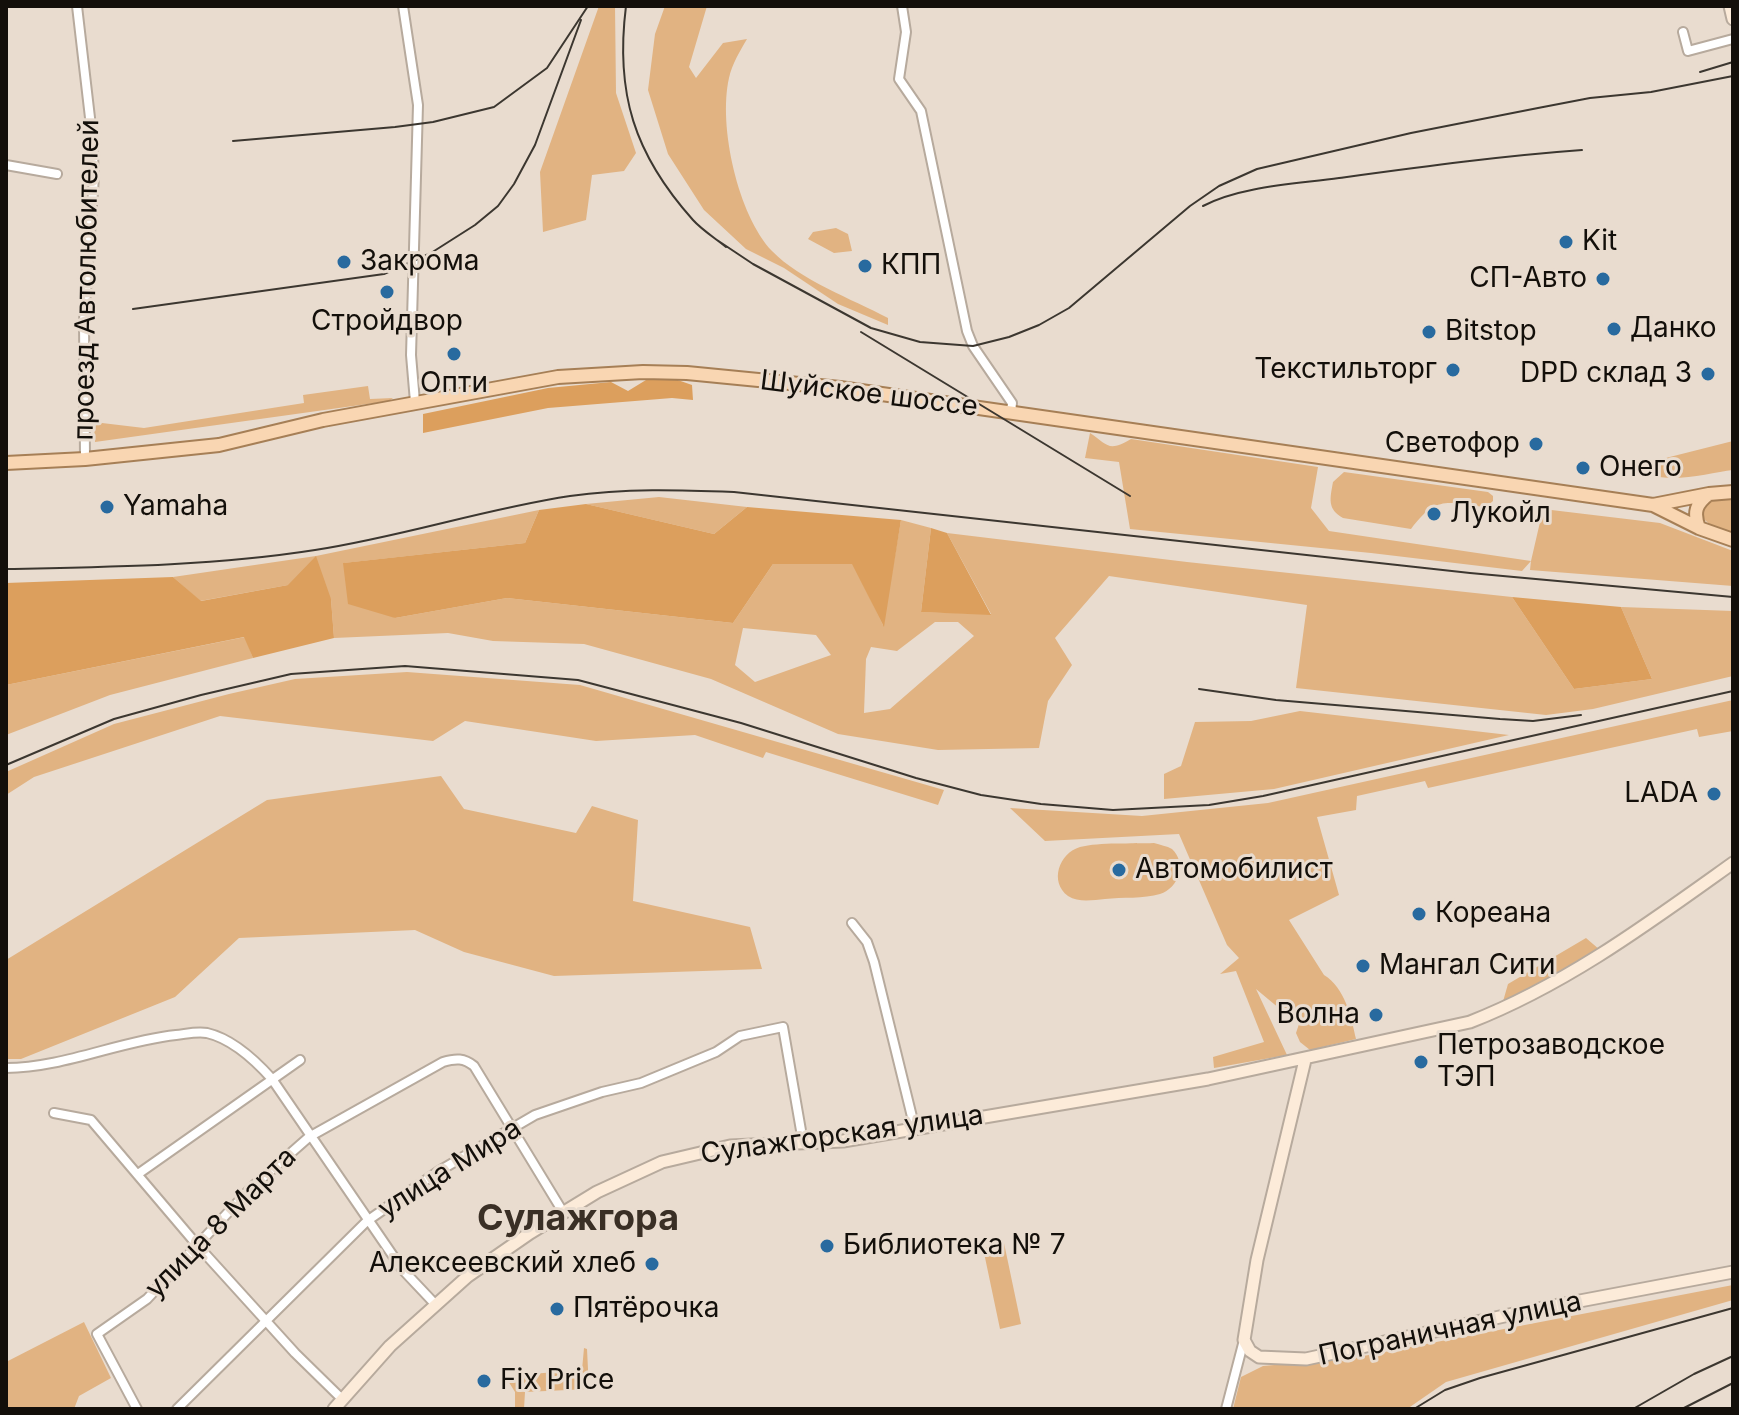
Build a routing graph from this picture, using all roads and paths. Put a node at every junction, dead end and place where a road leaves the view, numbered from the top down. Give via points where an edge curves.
1 (77, 6) edge
2 (403, 6) edge
3 (902, 6) edge
4 (1730, 6) edge
5 (1733, 19) edge
6 (1683, 32) dead end
7 (1733, 39) edge
8 (6, 165) edge
9 (57, 174) dead end
10 (415, 402) junction
11 (1011, 412) junction
12 (85, 459) junction
13 (6, 463) edge
14 (1733, 492) edge
15 (1709, 494) junction
16 (1653, 505) junction
17 (1699, 528) junction
18 (1733, 540) edge
19 (1733, 863) edge
20 (852, 923) dead end
21 (300, 1060) dead end
22 (1305, 1060) junction
23 (6, 1068) edge
24 (272, 1079) junction
25 (54, 1113) dead end
26 (915, 1129) junction
27 (513, 1130) junction
28 (309, 1137) junction
29 (803, 1142) junction
30 (138, 1174) junction
31 (563, 1212) junction
32 (367, 1221) junction
33 (198, 1246) junction
34 (1733, 1272) edge
35 (435, 1304) junction
36 (266, 1321) junction
37 (1244, 1340) junction
38 (338, 1404) edge
39 (137, 1409) edge
40 (177, 1409) edge
41 (1226, 1409) edge

1 - 12 street, проезд Автолюбителей via 94,177 84,320
2 - 10 street via 418,105 411,355
3 - 11 street via 906,32 899,79 921,111 967,331 1012,403
4 - 5 main road
6 - 7 street via 1688,51
8 - 9 street
10 - 11 main road, Шуйское шоссе via 544,379 643,372 732,376
10 - 12 main road, Шуйское шоссе via 219,445
11 - 16 main road, Шуйское шоссе
12 - 13 main road, Шуйское шоссе
14 - 15 main road, Шуйское шоссе
15 - 16 main road, Шуйское шоссе
15 - 17 main road via 1695,510
16 - 17 main road
17 - 18 main road
19 - 22 main road, Сулажгорская улица via 1621,943 1504,1009 1470,1022
20 - 26 street via 874,962
21 - 24 street
22 - 26 main road, Сулажгорская улица
22 - 37 main road via 1257,1260
23 - 24 street via 157,1037 207,1033 249,1055
24 - 28 street
24 - 30 street
25 - 30 street via 91,1120
26 - 29 main road, Сулажгорская улица
27 - 28 street, улица 8 Марта via 474,1066 453,1059
27 - 29 street, улица Мира via 535,1115 641,1083 716,1052 740,1036 783,1027
27 - 31 street
27 - 32 street, улица Мира via 439,1171
28 - 32 street
28 - 33 street, улица 8 Марта via 251,1188
29 - 31 main road, Сулажгорская улица via 730,1146 662,1162
30 - 33 street
31 - 35 main road, Сулажгорская улица via 500,1252
32 - 35 street
32 - 36 street, улица Мира
33 - 36 street
33 - 39 street, улица 8 Марта via 147,1299 97,1334
34 - 37 main road, Пограничная улица via 1306,1359 1259,1357
35 - 38 main road, Сулажгорская улица
36 - 38 street
36 - 40 street, улица Мира
37 - 41 street

